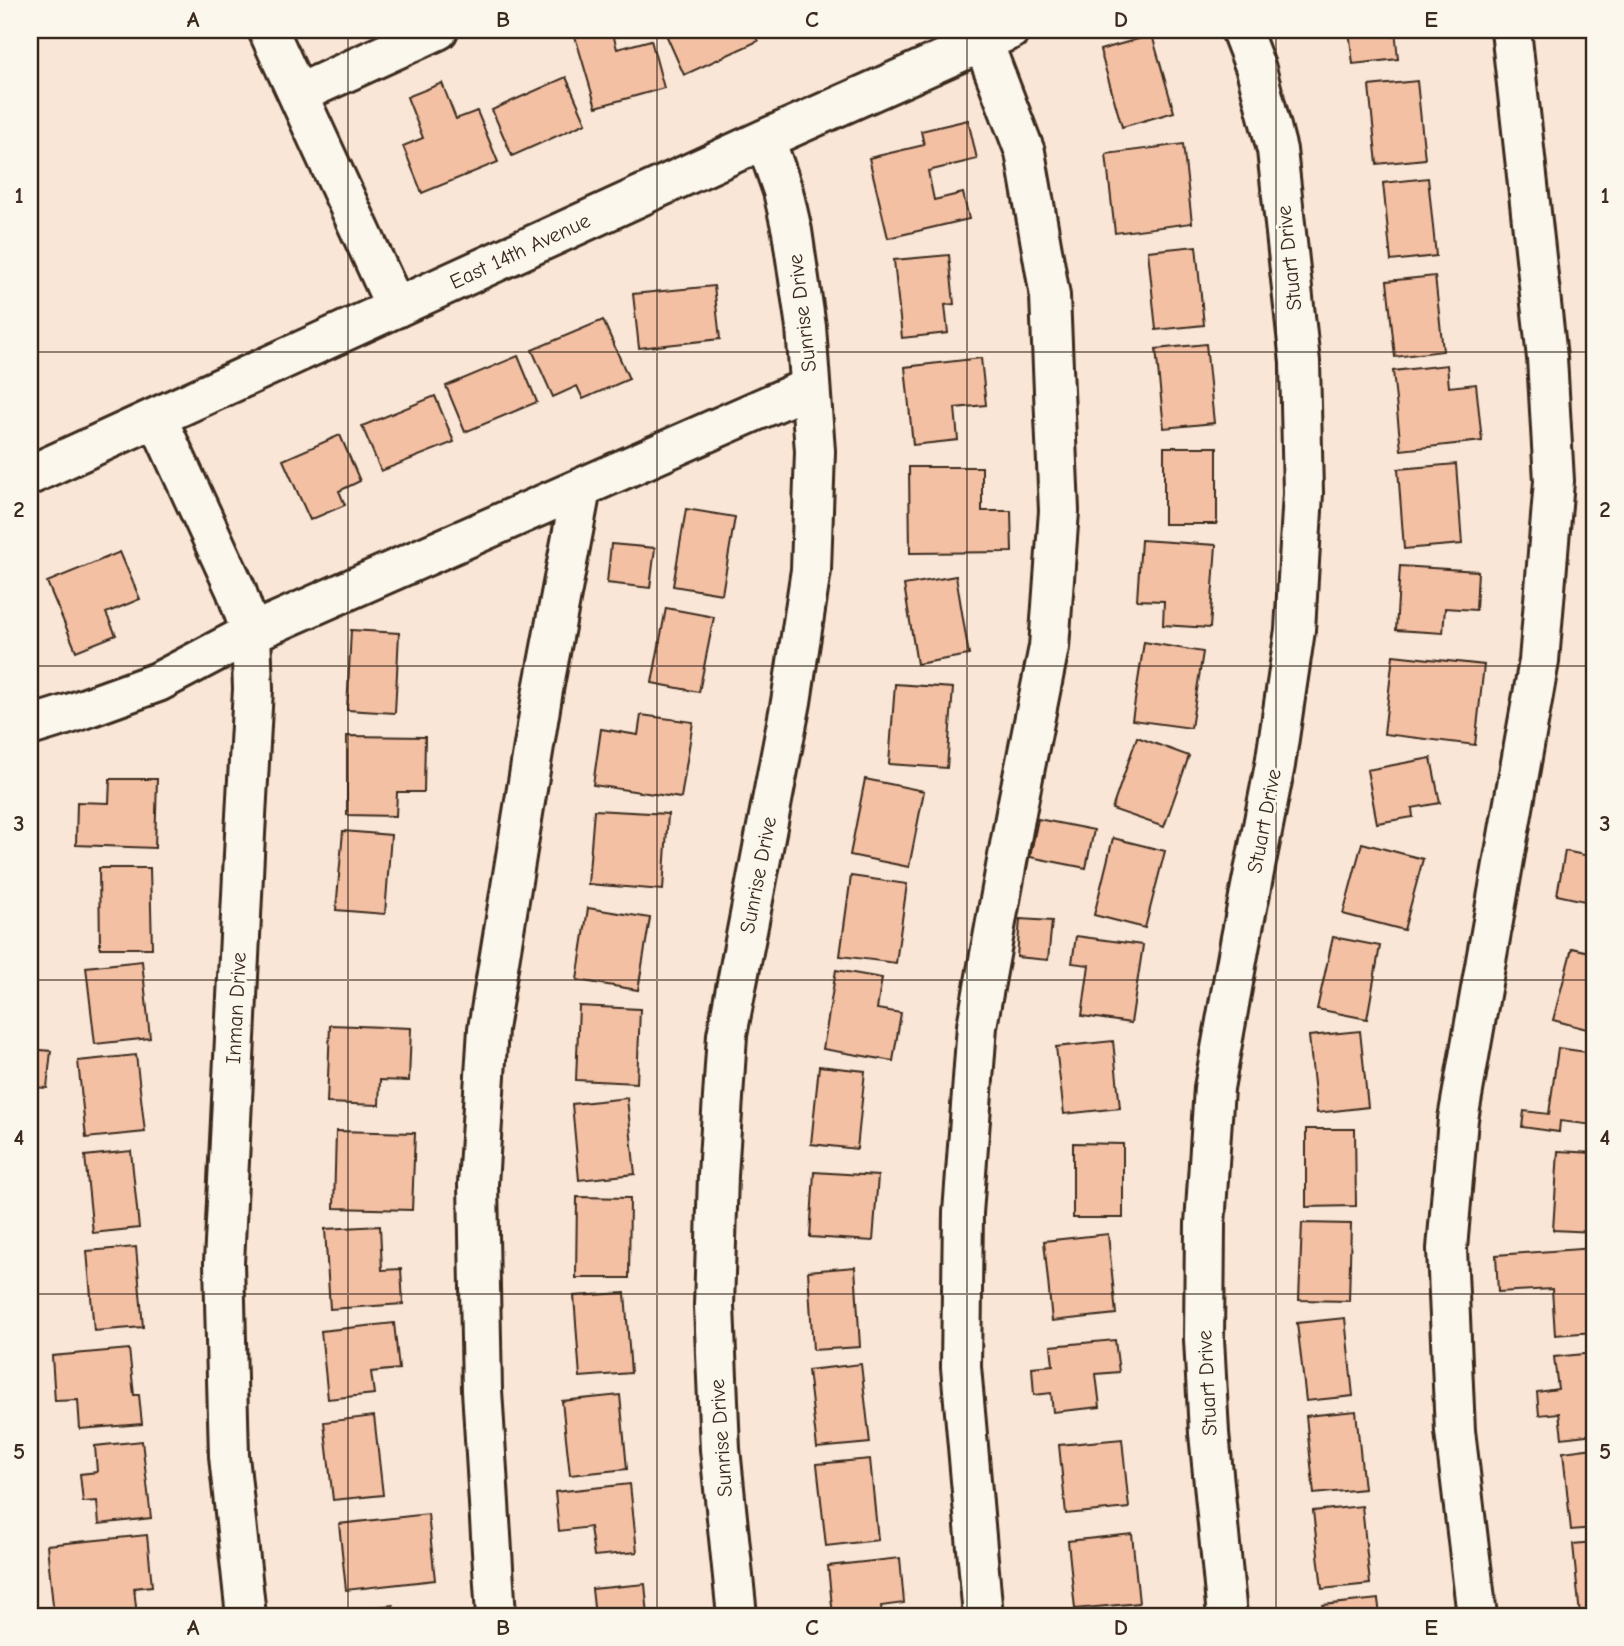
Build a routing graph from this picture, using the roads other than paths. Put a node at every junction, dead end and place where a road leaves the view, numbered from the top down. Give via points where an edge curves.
1 (268, 30) edge
2 (438, 30) edge
3 (1241, 30) edge
4 (1511, 30) edge
5 (997, 36) edge
6 (298, 94) junction
7 (765, 139) junction
8 (396, 308) junction
9 (810, 387) junction
10 (157, 418) junction
11 (30, 475) edge
12 (581, 489) junction
13 (251, 634) junction
14 (30, 726) edge
15 (246, 1616) edge
16 (496, 1616) edge
17 (737, 1616) edge
18 (983, 1616) edge
19 (1227, 1616) edge
20 (1477, 1616) edge

1 - 6 street
2 - 6 street
3 - 19 street, Stuart Drive via 1277,150 1300,362 1303,493 1292,657 1214,1088 1205,1224 1205,1339
4 - 20 street via 1547,358 1554,481 1539,661 1458,1119 1447,1250 1455,1431
5 - 7 street, East 14th Avenue
5 - 18 street via 1025,152 1050,296 1059,511 1049,647 977,1026 963,1213 961,1367
6 - 8 street
7 - 8 street, East 14th Avenue
7 - 9 street, Sunrise Drive via 792,232
8 - 10 street, East 14th Avenue
9 - 12 street
9 - 17 street, Sunrise Drive via 815,451 811,570 791,702 727,1035 718,1175 714,1306 720,1449
10 - 11 street, East 14th Avenue
10 - 13 street, Inman Drive via 236,590
12 - 13 street
12 - 16 street via 488,1029 478,1184 482,1390
13 - 14 street via 158,682
13 - 15 street, Inman Drive via 254,688 224,1263 229,1456

